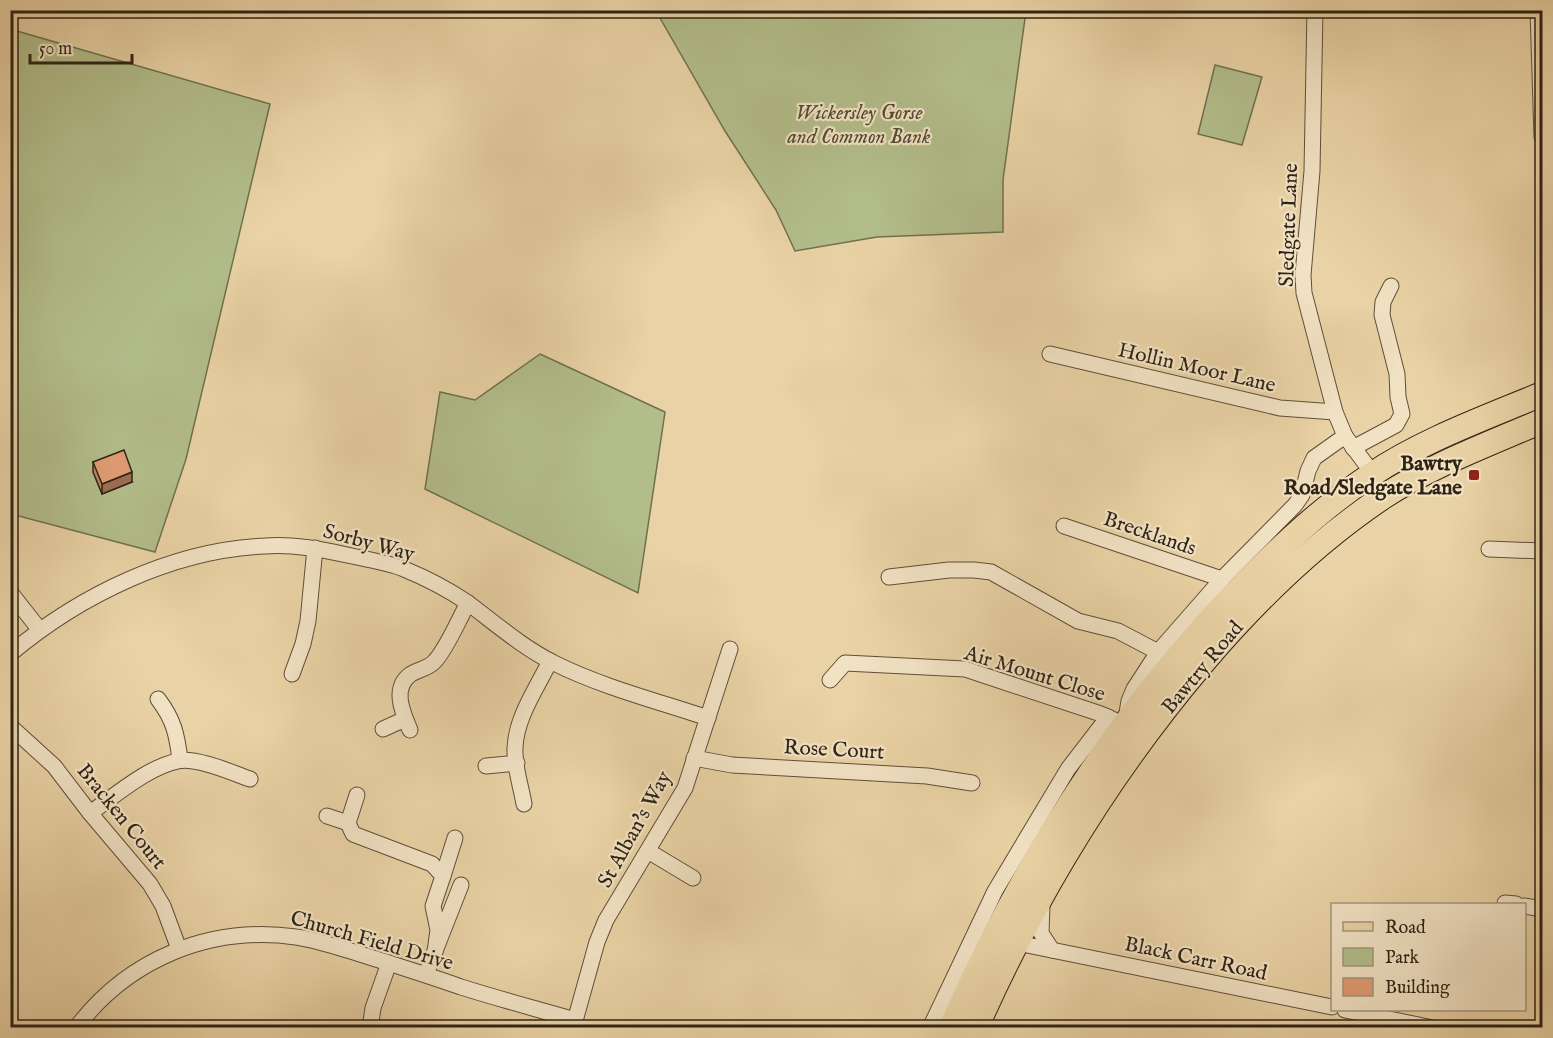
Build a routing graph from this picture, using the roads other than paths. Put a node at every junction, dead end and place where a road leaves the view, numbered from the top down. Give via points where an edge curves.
1 (1315, 10) edge
2 (1538, 10) edge
3 (1542, 137) edge
4 (1391, 286) dead end
5 (1050, 354) dead end
6 (1542, 394) edge
7 (1542, 398) edge
8 (1518, 404) junction
9 (1335, 412) junction
10 (1542, 421) edge
11 (1349, 442) junction
12 (1373, 474) junction
13 (1064, 526) dead end
14 (315, 548) junction
15 (1489, 549) dead end
16 (1542, 551) edge
17 (889, 577) dead end
18 (1222, 579) junction
19 (10, 592) edge
20 (468, 603) junction
21 (39, 630) junction
22 (730, 649) dead end
23 (1158, 652) junction
24 (10, 654) edge
25 (550, 661) junction
26 (292, 674) dead end
27 (830, 680) dead end
28 (158, 699) dead end
29 (708, 718) junction
30 (1117, 721) junction
31 (10, 726) edge
32 (382, 729) dead end
33 (694, 758) junction
34 (180, 760) junction
35 (517, 763) junction
36 (486, 766) dead end
37 (250, 779) dead end
38 (972, 783) dead end
39 (357, 795) dead end
40 (524, 804) dead end
41 (90, 813) junction
42 (327, 816) dead end
43 (348, 824) junction
44 (456, 837) dead end
45 (648, 851) junction
46 (443, 876) junction
47 (693, 878) dead end
48 (461, 885) dead end
49 (1016, 894) junction
50 (1041, 899) junction
51 (1526, 906) edge
52 (1542, 909) edge
53 (994, 933) junction
54 (1017, 942) junction
55 (179, 949) junction
56 (1052, 950) junction
57 (435, 952) junction
58 (389, 963) junction
59 (426, 974) junction
60 (1331, 1007) edge
61 (1350, 1011) edge
62 (574, 1024) edge
63 (76, 1028) edge
64 (370, 1028) edge
65 (930, 1028) edge
66 (951, 1028) edge
67 (976, 1028) edge
68 (1433, 1028) edge

1 - 9 street, Sledgate Lane via 1312,171 1303,275 1304,293
2 - 3 street
4 - 11 street, Bawtry Road via 1382,315 1397,374 1402,414 1396,425
5 - 9 street, Hollin Moor Lane via 1280,408
6 - 8 main road, Bawtry Road
7 - 8 main road
8 - 12 main road, Bawtry Road via 1419,448
9 - 11 street, Sledgate Lane
10 - 50 main road, Bawtry Road via 1452,460 1384,496 1310,551 1232,629 1174,697 1090,813
11 - 12 street
11 - 18 street, Bawtry Road via 1314,459 1295,505
12 - 30 main road, Bawtry Road via 1297,532 1253,574
13 - 18 street, Brecklands
14 - 20 street, Sorby Way via 403,569
14 - 21 street, Sorby Way via 265,546 201,554 174,562 96,595
14 - 26 street via 308,621
15 - 16 street
17 - 23 street via 949,570 991,572 1078,621 1118,631
18 - 23 street, Bawtry Road
19 - 21 street
20 - 25 street, Sorby Way
20 - 32 street via 437,660 409,675 404,683 400,701 408,725
21 - 24 street, Sorby Way
22 - 29 street, St Alban's Way
23 - 30 street, Bawtry Road
25 - 29 street, Sorby Way
25 - 35 street via 521,720 514,750
27 - 30 street, Air Mount Close via 845,663 965,669
28 - 34 street via 177,736
29 - 33 street, St Alban's Way
30 - 49 main road, Bawtry Road
30 - 65 street, Bawtry Road via 1068,769 995,891
31 - 41 street, Bracken Court via 54,766
33 - 38 street, Rose Court via 732,765 927,776
33 - 45 street, St Alban's Way via 680,798
34 - 37 street
34 - 41 street via 135,781
35 - 36 street
35 - 40 street
39 - 43 street
41 - 55 street, Bracken Court via 150,884
42 - 43 street
43 - 46 street via 353,834 432,864
44 - 46 street
45 - 47 street
45 - 62 street, St Alban's Way via 606,920
46 - 57 street via 433,906 438,930
48 - 57 street
49 - 50 main road
49 - 53 main road, Bawtry Road
50 - 54 main road, Bawtry Road
50 - 56 street via 1041,933
51 - 52 street
53 - 54 street, Black Carr Road
53 - 66 main road, Bawtry Road
54 - 56 street, Black Carr Road
54 - 67 main road, Bawtry Road
55 - 58 street, Church Field Drive via 208,940 274,934 323,943
55 - 63 street, Church Field Drive via 130,974
56 - 60 street, Black Carr Road
57 - 59 street
58 - 59 street, Church Field Drive
58 - 64 street
59 - 62 street, Church Field Drive
61 - 68 street

